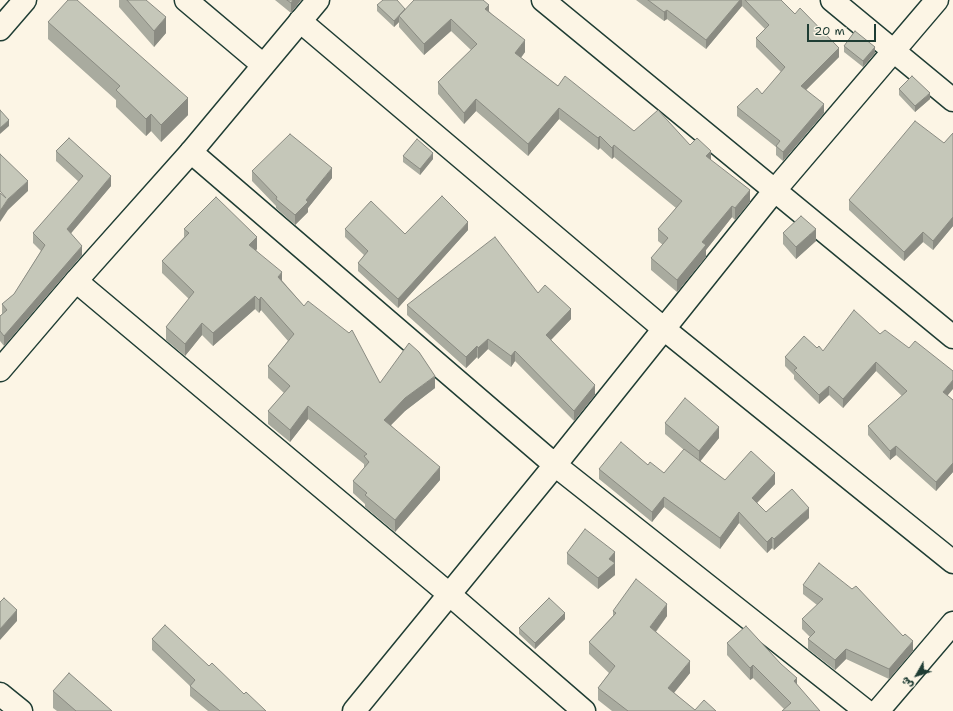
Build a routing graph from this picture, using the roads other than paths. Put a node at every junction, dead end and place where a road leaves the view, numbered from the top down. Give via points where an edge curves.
1 (25, 0) edge
2 (186, 0) edge
3 (318, 0) edge
4 (543, 0) edge
5 (832, 0) edge
6 (937, 0) edge
7 (300, 21) junction
8 (0, 29) edge
9 (894, 52) junction
10 (264, 65) junction
11 (953, 100) edge
12 (191, 152) junction
13 (775, 190) junction
14 (76, 281) junction
15 (664, 329) junction
16 (953, 337) edge
17 (1, 366) edge
18 (555, 465) junction
19 (953, 562) edge
20 (449, 594) junction
21 (953, 623) edge
22 (0, 694) edge
23 (21, 711) edge
24 (354, 711) edge
25 (584, 711) edge
26 (866, 711) edge
27 (878, 711) edge

1 - 8 street
2 - 10 street
3 - 7 street
4 - 13 street
5 - 9 street
6 - 9 street
7 - 10 street
7 - 15 street
9 - 11 street
9 - 13 street
10 - 12 street
12 - 14 street
12 - 18 street
13 - 15 street
13 - 16 street
14 - 17 street
14 - 20 street
15 - 18 street
15 - 19 street
18 - 20 street
18 - 26 street
20 - 24 street
20 - 25 street
21 - 27 street
22 - 23 street

